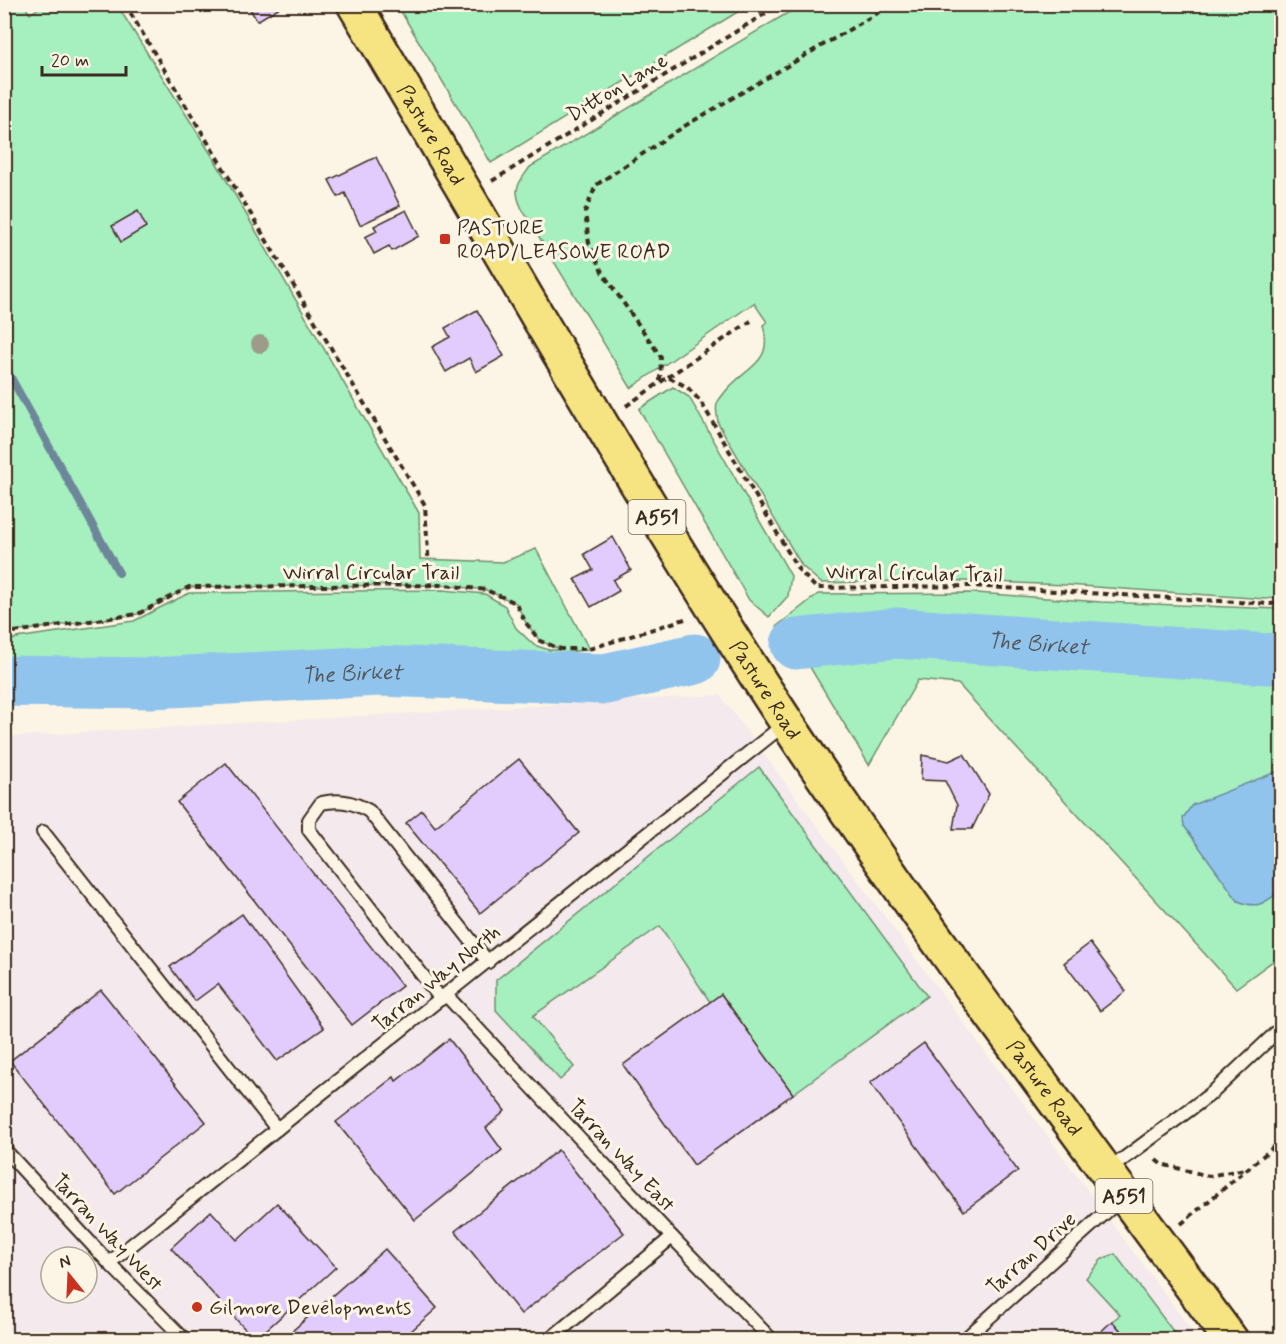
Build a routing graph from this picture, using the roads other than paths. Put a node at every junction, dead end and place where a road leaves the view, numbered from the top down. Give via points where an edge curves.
1 (354, 4) edge
2 (787, 722) junction
3 (43, 832) dead end
4 (488, 962) junction
5 (443, 997) junction
6 (1281, 1027) edge
7 (277, 1129) junction
8 (4, 1149) edge
9 (1115, 1184) junction
10 (672, 1237) junction
11 (109, 1263) junction
12 (185, 1340) edge
13 (549, 1340) edge
14 (772, 1340) edge
15 (964, 1340) edge
16 (1231, 1340) edge

1 - 2 main road, Pasture Road / A551 via 600,423
2 - 4 lane, Tarran Way North
2 - 9 main road, Pasture Road / A551 via 925,922
3 - 7 lane
4 - 5 lane, Tarran Way North
4 - 5 lane, Tarran Way East via 369,811 345,801 321,803 309,820 309,830
5 - 7 lane, Tarran Way North
5 - 10 lane, Tarran Way East
6 - 9 lane, Tarran Drive via 1212,1093 1140,1146
7 - 11 lane, Tarran Way North
8 - 11 lane, Tarran Way West
9 - 15 lane, Tarran Drive
9 - 16 main road, Pasture Road / A551
10 - 13 lane
10 - 14 lane, Tarran Way East
11 - 12 lane, Tarran Way West

